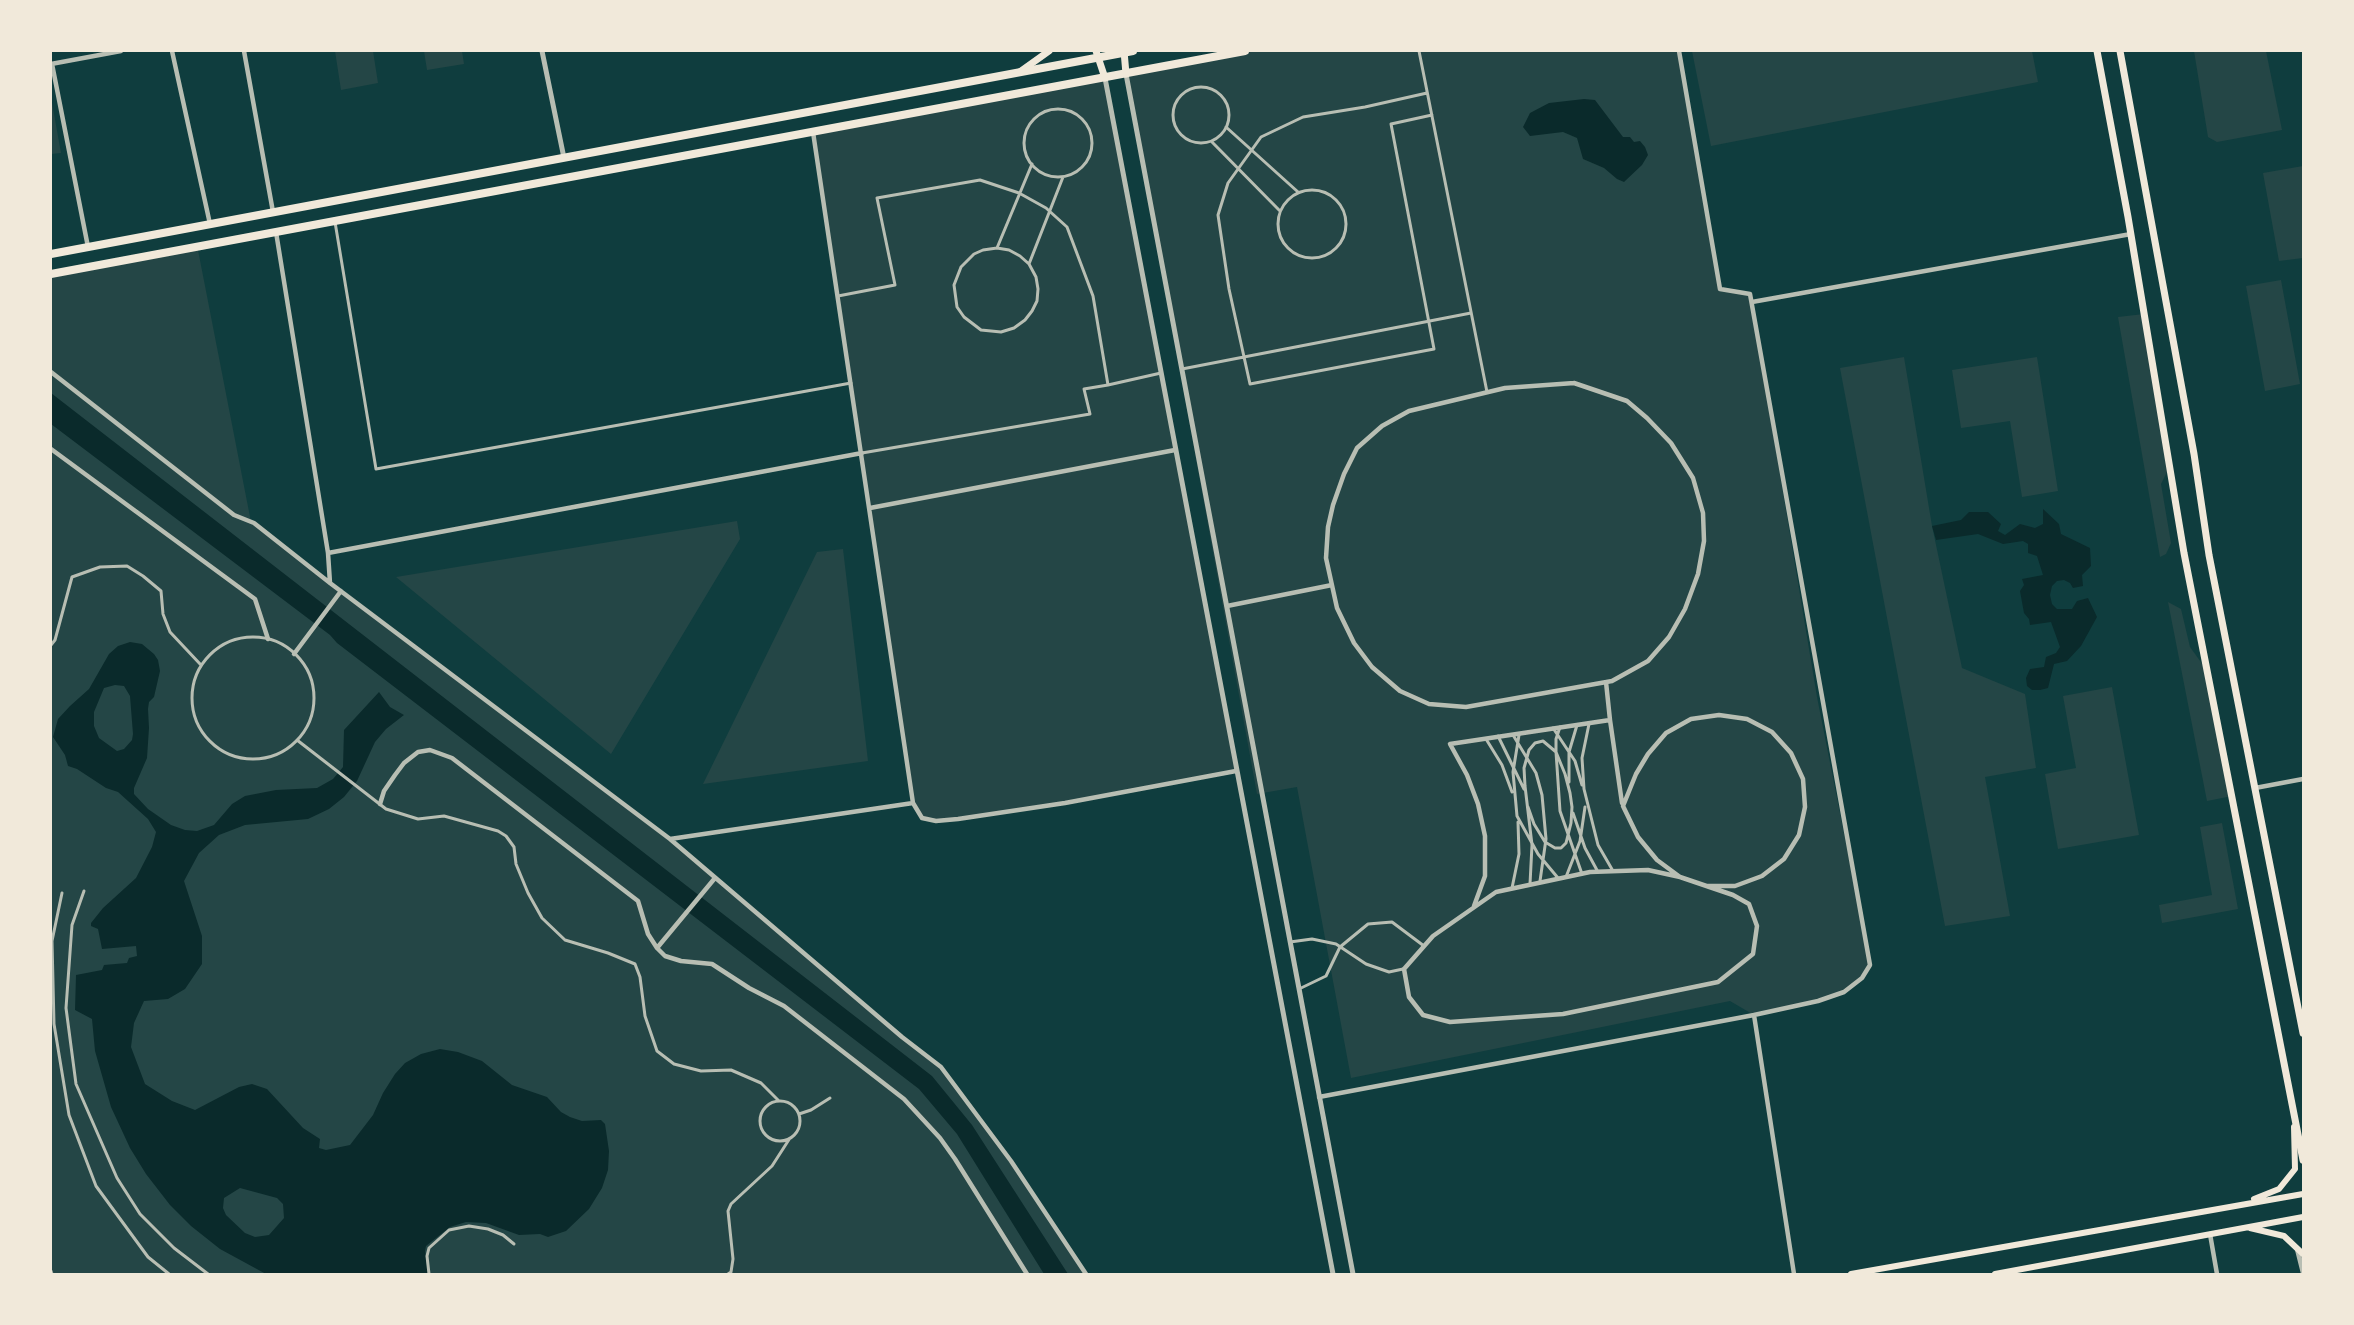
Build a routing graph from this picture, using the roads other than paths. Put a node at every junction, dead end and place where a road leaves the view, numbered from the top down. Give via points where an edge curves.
1 (121, 51) edge
2 (172, 51) edge
3 (244, 51) edge
4 (542, 51) edge
5 (1049, 51) edge
6 (1245, 51) edge
7 (1419, 51) edge
8 (1679, 51) edge
9 (2097, 51) edge
10 (2120, 51) edge
11 (1127, 52) edge
12 (1096, 54) edge
13 (51, 64) edge
14 (1021, 71) junction
15 (1126, 74) junction
16 (1105, 78) junction
17 (1427, 93) junction
18 (1432, 115) junction
19 (1226, 127) junction
20 (813, 132) junction
21 (1211, 141) junction
22 (564, 158) junction
23 (1032, 164) junction
24 (1063, 177) junction
25 (1298, 192) junction
26 (1019, 194) junction
27 (1280, 211) junction
28 (273, 212) junction
29 (1050, 212) junction
30 (335, 221) junction
31 (210, 224) junction
32 (276, 232) junction
33 (2131, 234) junction
34 (88, 247) junction
35 (997, 248) junction
36 (51, 254) edge
37 (1029, 264) junction
38 (51, 273) edge
39 (838, 296) junction
40 (1752, 302) junction
41 (1471, 313) junction
42 (1428, 321) junction
43 (1244, 357) junction
44 (1182, 369) junction
45 (51, 372) edge
46 (1161, 373) junction
47 (851, 383) junction
48 (1108, 385) junction
49 (1487, 392) junction
50 (51, 449) edge
51 (1175, 450) junction
52 (862, 453) junction
53 (870, 508) junction
54 (328, 553) junction
55 (330, 583) junction
56 (1332, 585) junction
57 (340, 592) junction
58 (1227, 606) junction
59 (268, 639) junction
60 (51, 645) edge
61 (294, 654) junction
62 (201, 665) junction
63 (1606, 682) junction
64 (1610, 720) junction
65 (1589, 723) junction
66 (1576, 725) junction
67 (1560, 727) junction
68 (1552, 728) junction
69 (1520, 733) junction
70 (1513, 734) junction
71 (1557, 735) junction
72 (1498, 736) junction
73 (1486, 738) junction
74 (297, 740) junction
75 (1517, 741) junction
76 (1556, 752) junction
77 (1569, 752) junction
78 (1527, 755) junction
79 (1514, 766) junction
80 (1236, 771) junction
81 (2303, 779) edge
82 (2255, 788) junction
83 (1584, 789) junction
84 (1526, 793) junction
85 (1570, 793) junction
86 (1586, 802) junction
87 (913, 803) junction
88 (1514, 803) junction
89 (380, 804) junction
90 (1623, 806) junction
91 (1528, 807) junction
92 (1572, 807) junction
93 (1517, 816) junction
94 (1581, 836) junction
95 (1568, 837) junction
96 (670, 839) junction
97 (1545, 842) junction
98 (1532, 845) junction
99 (1575, 855) junction
100 (1544, 861) junction
101 (1613, 871) junction
102 (1598, 872) junction
103 (1582, 874) junction
104 (1566, 877) junction
105 (1680, 877) junction
106 (715, 878) junction
107 (1558, 878) junction
108 (1540, 882) junction
109 (1530, 884) junction
110 (1707, 886) junction
111 (1512, 888) junction
112 (84, 891) dead end
113 (62, 893) dead end
114 (1474, 907) junction
115 (1290, 942) junction
116 (1424, 946) junction
117 (1340, 947) junction
118 (657, 948) junction
119 (1404, 969) junction
120 (1299, 989) junction
121 (1754, 1015) junction
122 (2303, 1034) edge
123 (1319, 1096) junction
124 (830, 1098) dead end
125 (778, 1100) junction
126 (799, 1114) junction
127 (2294, 1114) junction
128 (790, 1138) junction
129 (2303, 1160) edge
130 (2303, 1194) edge
131 (2240, 1205) junction
132 (2303, 1217) edge
133 (2246, 1227) junction
134 (2210, 1234) junction
135 (513, 1244) dead end
136 (2297, 1248) junction
137 (2303, 1254) edge
138 (1333, 1272) edge
139 (2303, 1272) edge
140 (169, 1274) edge
141 (208, 1274) edge
142 (429, 1274) edge
143 (728, 1274) edge
144 (1027, 1274) edge
145 (1086, 1274) edge
146 (1354, 1274) edge
147 (1794, 1274) edge
148 (1851, 1274) edge
149 (1995, 1274) edge
150 (2217, 1274) edge

1 - 13 street
2 - 31 street
3 - 28 street
4 - 22 street
5 - 14 main road
6 - 15 highway
7 - 17 street
8 - 40 street via 1720,289 1750,294
9 - 33 main road
10 - 82 main road via 2209,555
11 - 12 highway
11 - 15 main road
12 - 14 highway
12 - 16 main road
13 - 34 street
14 - 22 highway
15 - 16 highway
15 - 44 street
16 - 20 highway
16 - 46 street
17 - 18 street
17 - 43 street via 1303,117 1261,137 1228,183 1218,215
18 - 41 street
18 - 42 street via 1391,124
19 - 21 street
19 - 21 street via 1229,111 1216,91 1200,87 1179,97 1173,112 1181,135 1195,143
19 - 25 street
20 - 30 highway
20 - 39 street
21 - 27 street
22 - 28 highway
23 - 24 street via 1046,175
23 - 24 street via 1025,138 1034,119 1050,110 1075,113 1090,129 1092,146 1085,164
23 - 26 street
24 - 29 street
25 - 27 street
25 - 27 street via 1325,191 1344,210 1344,236 1334,251 1317,258 1291,251 1280,237
26 - 29 street
26 - 35 street
26 - 39 street via 980,180 877,198 895,285
28 - 31 highway
29 - 37 street
29 - 48 street via 1068,227 1084,267 1093,296
30 - 32 highway
30 - 47 street via 376,469
31 - 34 highway
32 - 38 highway
32 - 54 street
33 - 40 street
33 - 127 main road via 2184,553
34 - 36 highway
35 - 37 street via 1010,250
35 - 37 street via 983,250 966,261 954,285 957,307 981,330 1001,332 1014,328 1032,311 1038,289
39 - 47 street
40 - 121 street via 1870,965 1862,978 1844,992
41 - 42 street
41 - 49 street
42 - 43 street
42 - 43 street via 1434,350 1250,384
43 - 44 street
44 - 58 street
45 - 55 street via 234,515 254,523
46 - 48 street
46 - 51 street
47 - 52 street
48 - 52 street via 1084,389 1090,414
49 - 56 street via 1409,411 1382,426 1357,448 1340,484 1328,527 1326,558
49 - 63 street via 1574,383 1627,401 1671,443 1693,478 1703,513 1704,541 1698,574 1685,609 1669,637 1648,661
50 - 59 street via 255,599
51 - 53 street
51 - 80 street
52 - 53 street
52 - 54 street
53 - 87 street
54 - 55 street
55 - 57 street
56 - 58 street
56 - 63 street via 1337,608 1354,643 1372,667 1400,691 1430,704 1466,707
57 - 61 street
57 - 96 street
58 - 115 street
59 - 61 street
59 - 62 street via 252,636 232,640
60 - 62 street via 72,577 100,567 128,566 161,591 170,632
61 - 74 street via 304,664 312,683 313,703 308,723
62 - 74 street via 192,703 197,723 224,752 242,758 262,758 281,752
63 - 64 street
64 - 65 street
64 - 90 street
65 - 66 street
65 - 83 street via 1582,758
66 - 67 street
66 - 77 street
67 - 68 street
67 - 71 street
68 - 69 street
68 - 71 street
69 - 70 street
69 - 75 street
70 - 72 street
70 - 75 street
71 - 76 street
71 - 77 street
72 - 73 street
72 - 79 street
73 - 88 street via 1502,765
73 - 114 street via 1450,744 1467,775 1485,836 1485,876
74 - 89 street
75 - 78 street
75 - 79 street
76 - 78 street via 1543,741 1535,743
76 - 85 street
76 - 95 street via 1560,811
77 - 83 street
77 - 85 street
78 - 84 street
78 - 97 street via 1542,795
79 - 84 street
79 - 88 street
80 - 87 street via 1065,804 958,819 922,818
80 - 138 street
81 - 82 street
82 - 122 main road
83 - 86 street
84 - 91 street
85 - 92 street
86 - 94 street
86 - 101 street via 1598,845
87 - 96 street
88 - 93 street
89 - 118 street via 404,762 417,752 430,750 452,758 638,901 648,934
89 - 125 street via 418,819 444,816 506,836 542,918 565,940 635,964 645,1016 657,1051 674,1064 701,1071 731,1070 761,1083
90 - 105 street via 1638,837
90 - 110 street via 1648,754 1666,733 1691,719 1719,715 1747,719 1772,732 1791,753 1803,779 1806,807 1799,835 1784,859 1762,876 1735,886
91 - 97 street
91 - 98 street
92 - 94 street
92 - 95 street
93 - 98 street
93 - 111 street via 1519,854
94 - 99 street
94 - 102 street
95 - 97 street via 1561,848
95 - 99 street
96 - 106 street
97 - 100 street
98 - 100 street
98 - 109 street
99 - 103 street
99 - 104 street
100 - 107 street
100 - 108 street
101 - 102 street
101 - 105 street via 1648,870
102 - 103 street
103 - 104 street
104 - 107 street
105 - 110 street
106 - 118 street
106 - 145 street via 941,1068 1011,1161
107 - 108 street
108 - 109 street
109 - 111 street
110 - 119 street via 1749,904 1757,926 1753,954 1718,982 1563,1014 1450,1022 1423,1015 1409,998
111 - 114 street via 1496,892
112 - 141 street via 72,925 66,1008 76,1084 117,1178 140,1214
113 - 140 street via 52,941 54,1024 69,1115 96,1186 148,1257
114 - 116 street
115 - 117 street via 1312,939
115 - 120 street
116 - 117 street via 1392,922 1368,924
116 - 119 street
117 - 119 street via 1366,964 1389,972
117 - 120 street via 1326,976
118 - 144 street via 665,956 681,961 712,964 784,1006 904,1099 950,1152
120 - 123 street
121 - 123 street
121 - 147 street
123 - 146 street
124 - 126 street
125 - 126 street via 790,1104
125 - 128 street via 762,1111 760,1124 771,1139
126 - 128 street via 799,1127
127 - 129 main road
127 - 131 main road via 2295,1169 2279,1189
128 - 143 street via 772,1166 731,1204 728,1211 733,1259
130 - 131 main road
131 - 148 main road
132 - 133 main road
133 - 134 main road
133 - 136 main road via 2284,1236
134 - 149 main road
134 - 150 street
135 - 142 street via 488,1228 449,1230 429,1248
136 - 137 main road
136 - 139 street

